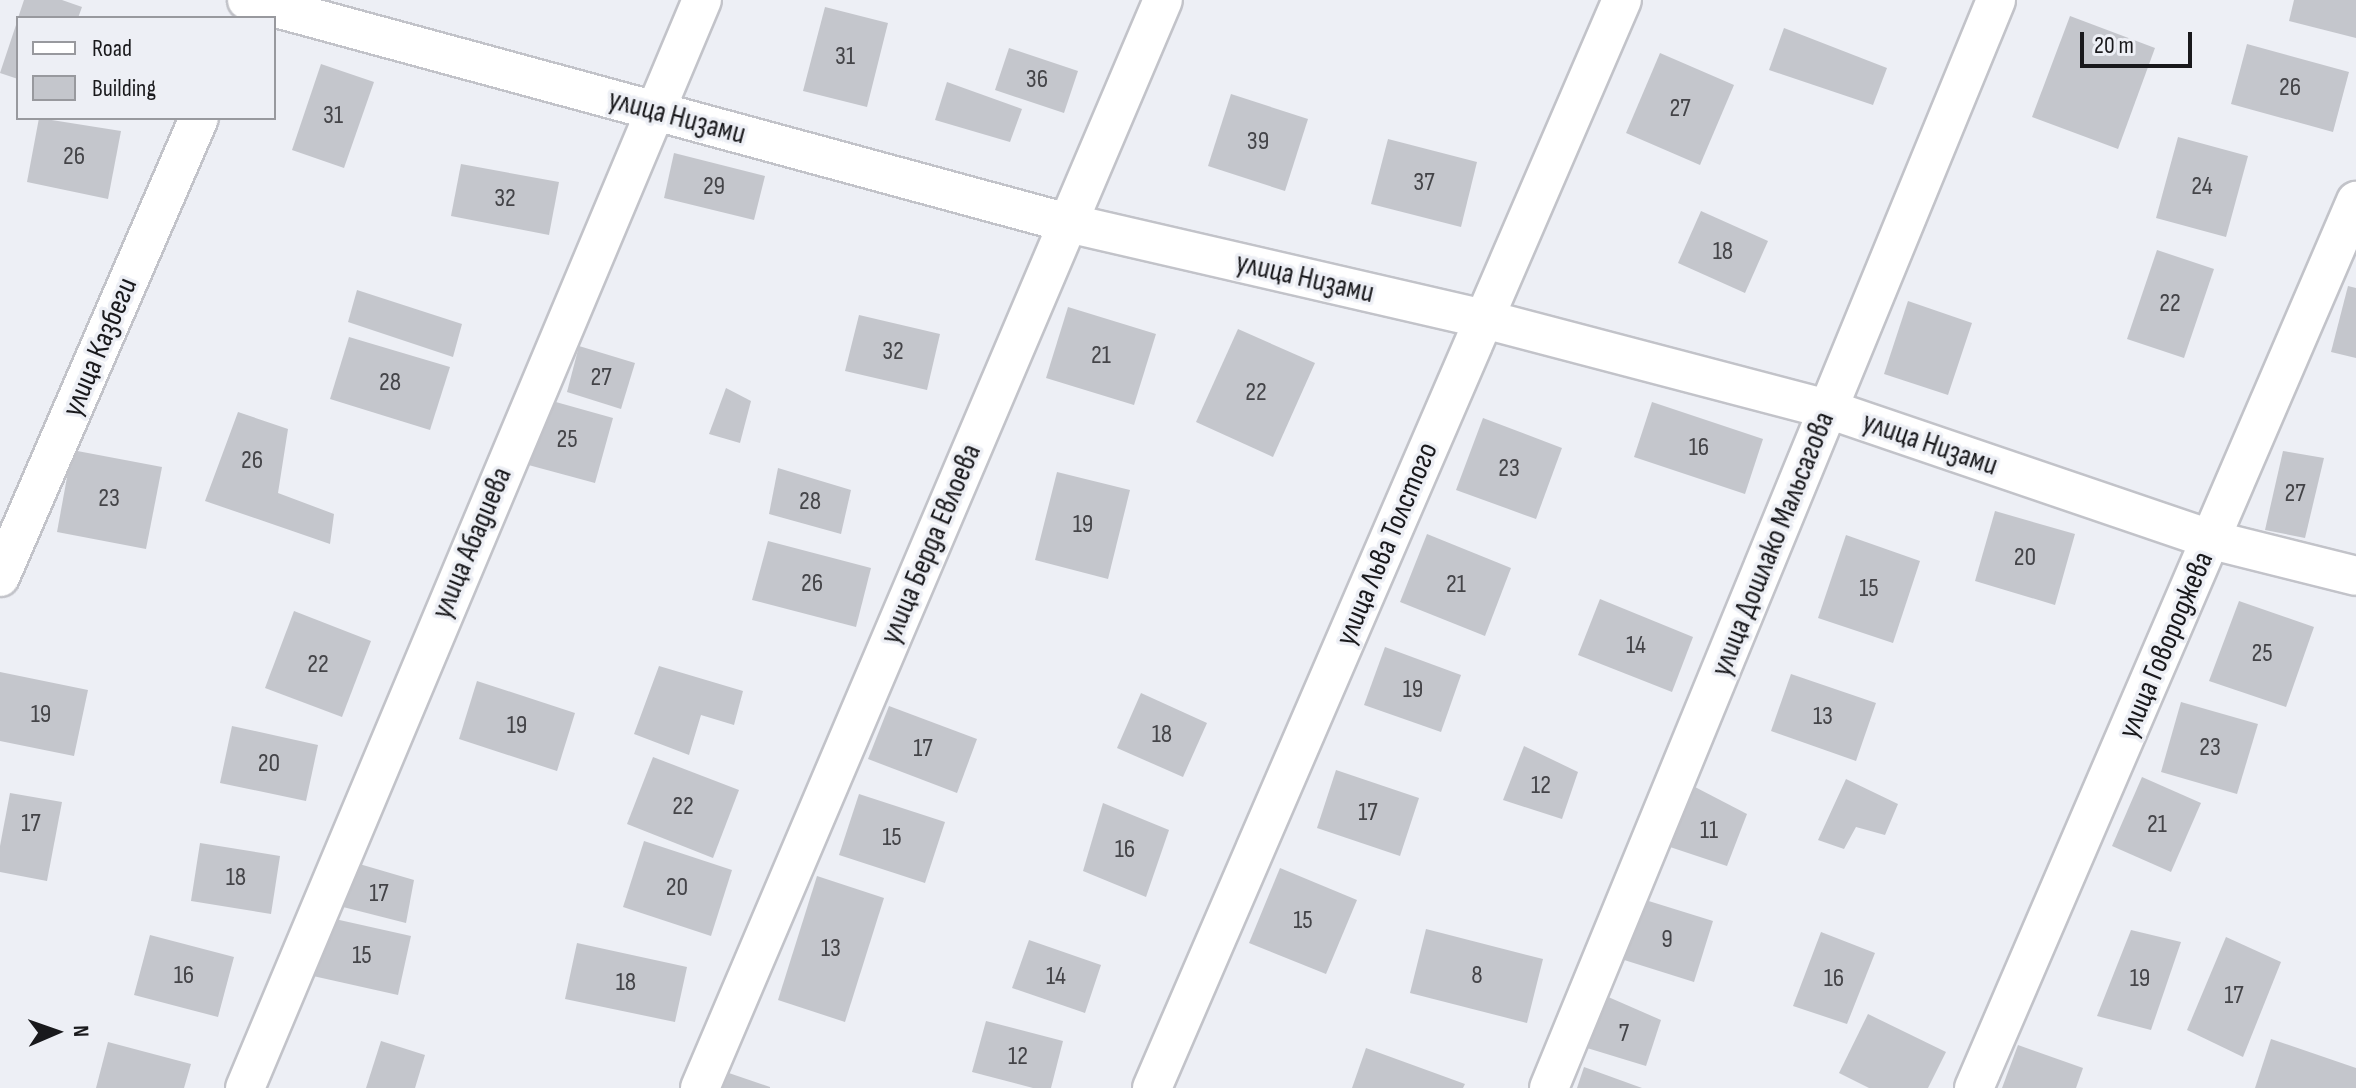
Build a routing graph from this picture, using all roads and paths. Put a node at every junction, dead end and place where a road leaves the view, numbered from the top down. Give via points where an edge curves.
1 (249, 0) edge
2 (702, 0) edge
3 (1163, 0) edge
4 (1622, 0) edge
5 (1996, 0) edge
6 (653, 110) junction
7 (198, 120) edge
8 (2356, 201) edge
9 (1068, 223) junction
10 (1484, 319) junction
11 (1828, 409) junction
12 (2212, 540) junction
13 (2356, 576) edge
14 (0, 577) edge
15 (245, 1088) edge
16 (700, 1088) edge
17 (1152, 1088) edge
18 (1549, 1088) edge
19 (1974, 1088) edge

1 - 6 street, улица Низами
2 - 6 street, улица Абадиева
3 - 9 street, улица Берда Евлоева
4 - 10 street, улица Льва Толстого
5 - 11 street, улица Дошлако Мальсагова
6 - 9 street, улица Низами
6 - 15 street, улица Абадиева
7 - 14 street, улица Казбеги
8 - 12 street, улица Говороджева
9 - 10 street, улица Низами
9 - 16 street, улица Берда Евлоева
10 - 11 street, улица Низами
10 - 17 street, улица Льва Толстого
11 - 12 street, улица Низами
11 - 18 street, улица Дошлако Мальсагова
12 - 13 street, улица Низами
12 - 19 street, улица Говороджева

